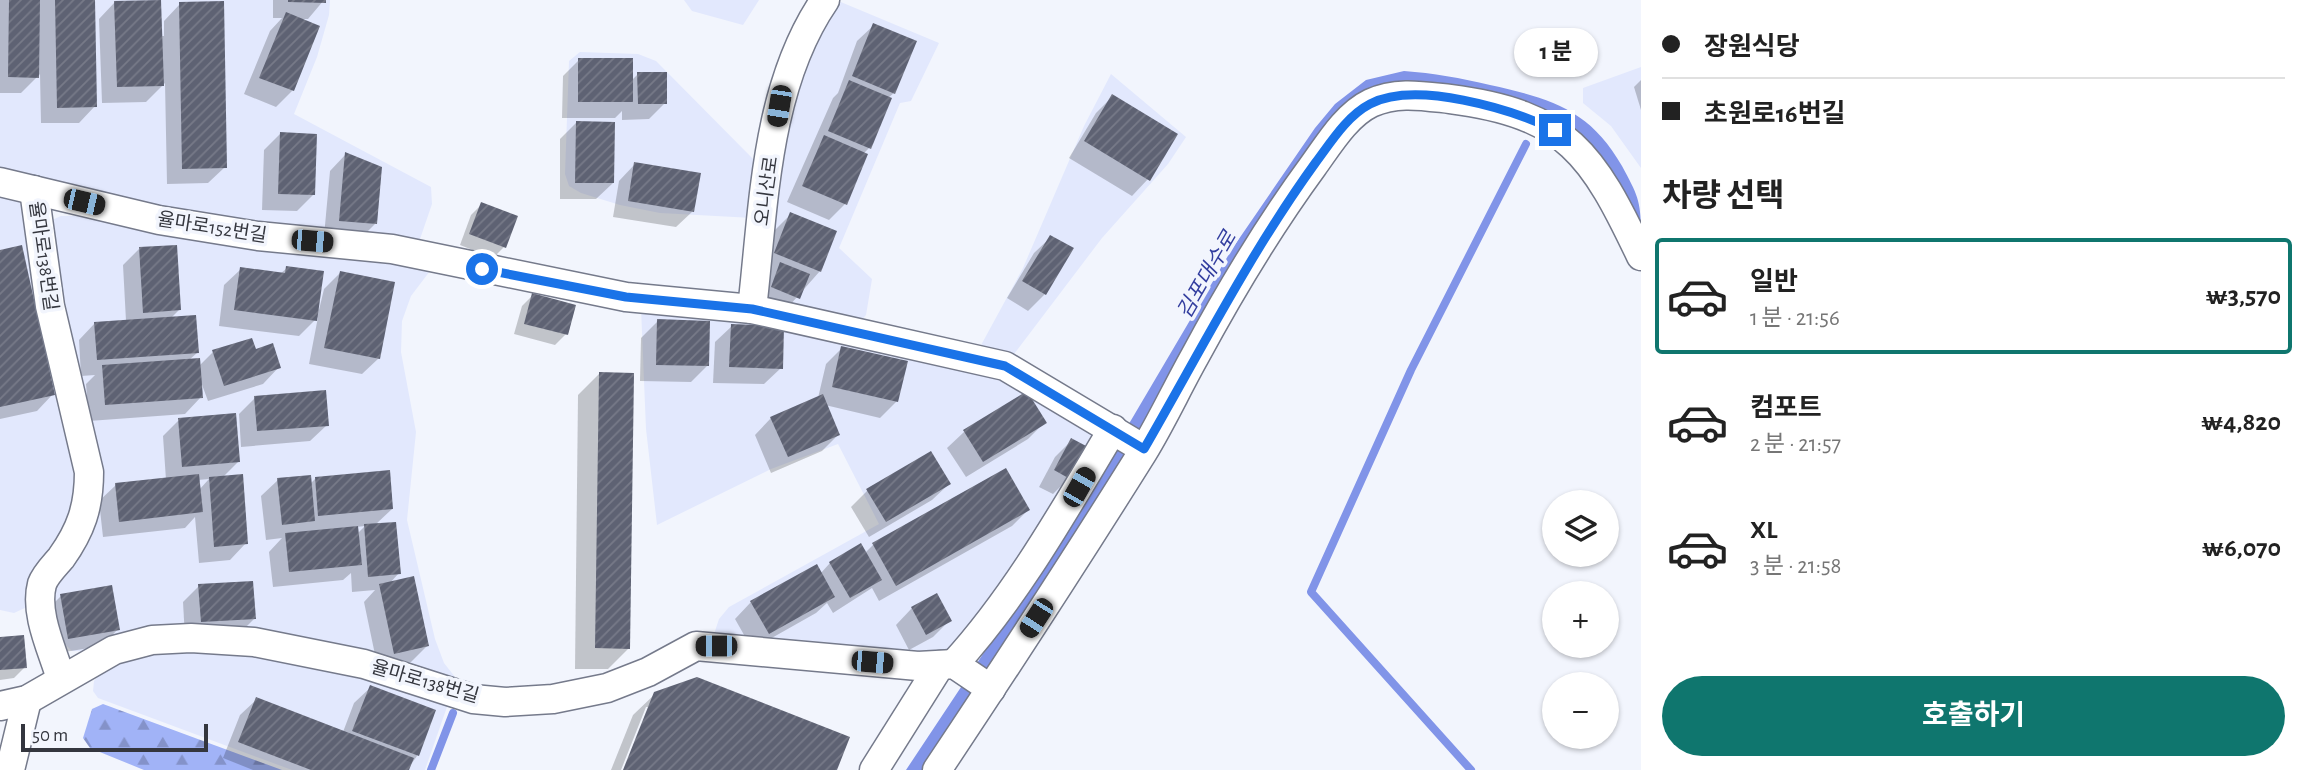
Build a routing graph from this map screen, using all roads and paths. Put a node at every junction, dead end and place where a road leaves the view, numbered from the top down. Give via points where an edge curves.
1 (825, 0) edge
2 (0, 182) edge
3 (34, 190) junction
4 (1641, 256) edge
5 (752, 309) junction
6 (1113, 429) junction
7 (1144, 449) junction
8 (947, 664) junction
9 (61, 679) junction
10 (991, 688) junction
11 (27, 700) junction
12 (0, 706) edge
13 (938, 769) edge
14 (10, 770) edge
15 (874, 770) edge

1 - 5 lane, 오니산로 via 806,28 779,106
2 - 3 lane, 율마로152번길
3 - 5 lane, 율마로152번길 via 159,220 258,236 391,248 626,297
3 - 9 lane, 율마로138번길 via 50,306 89,472 89,501 80,529 42,581 44,624
4 - 7 lane via 1590,162 1555,130 1530,118 1458,100 1414,95 1370,104 1333,139 1249,261
5 - 6 lane, 율마로152번길 via 1005,366
6 - 7 lane, 율마로152번길
6 - 8 lane via 973,643
7 - 10 lane
8 - 9 lane, 율마로138번길 via 918,666 696,646 607,688 505,702 473,699 364,664 254,642 191,638 152,640 114,650
8 - 10 lane
8 - 15 lane
9 - 11 lane, 율마로138번길
10 - 13 lane
11 - 12 lane, 율마로138번길
11 - 14 lane

